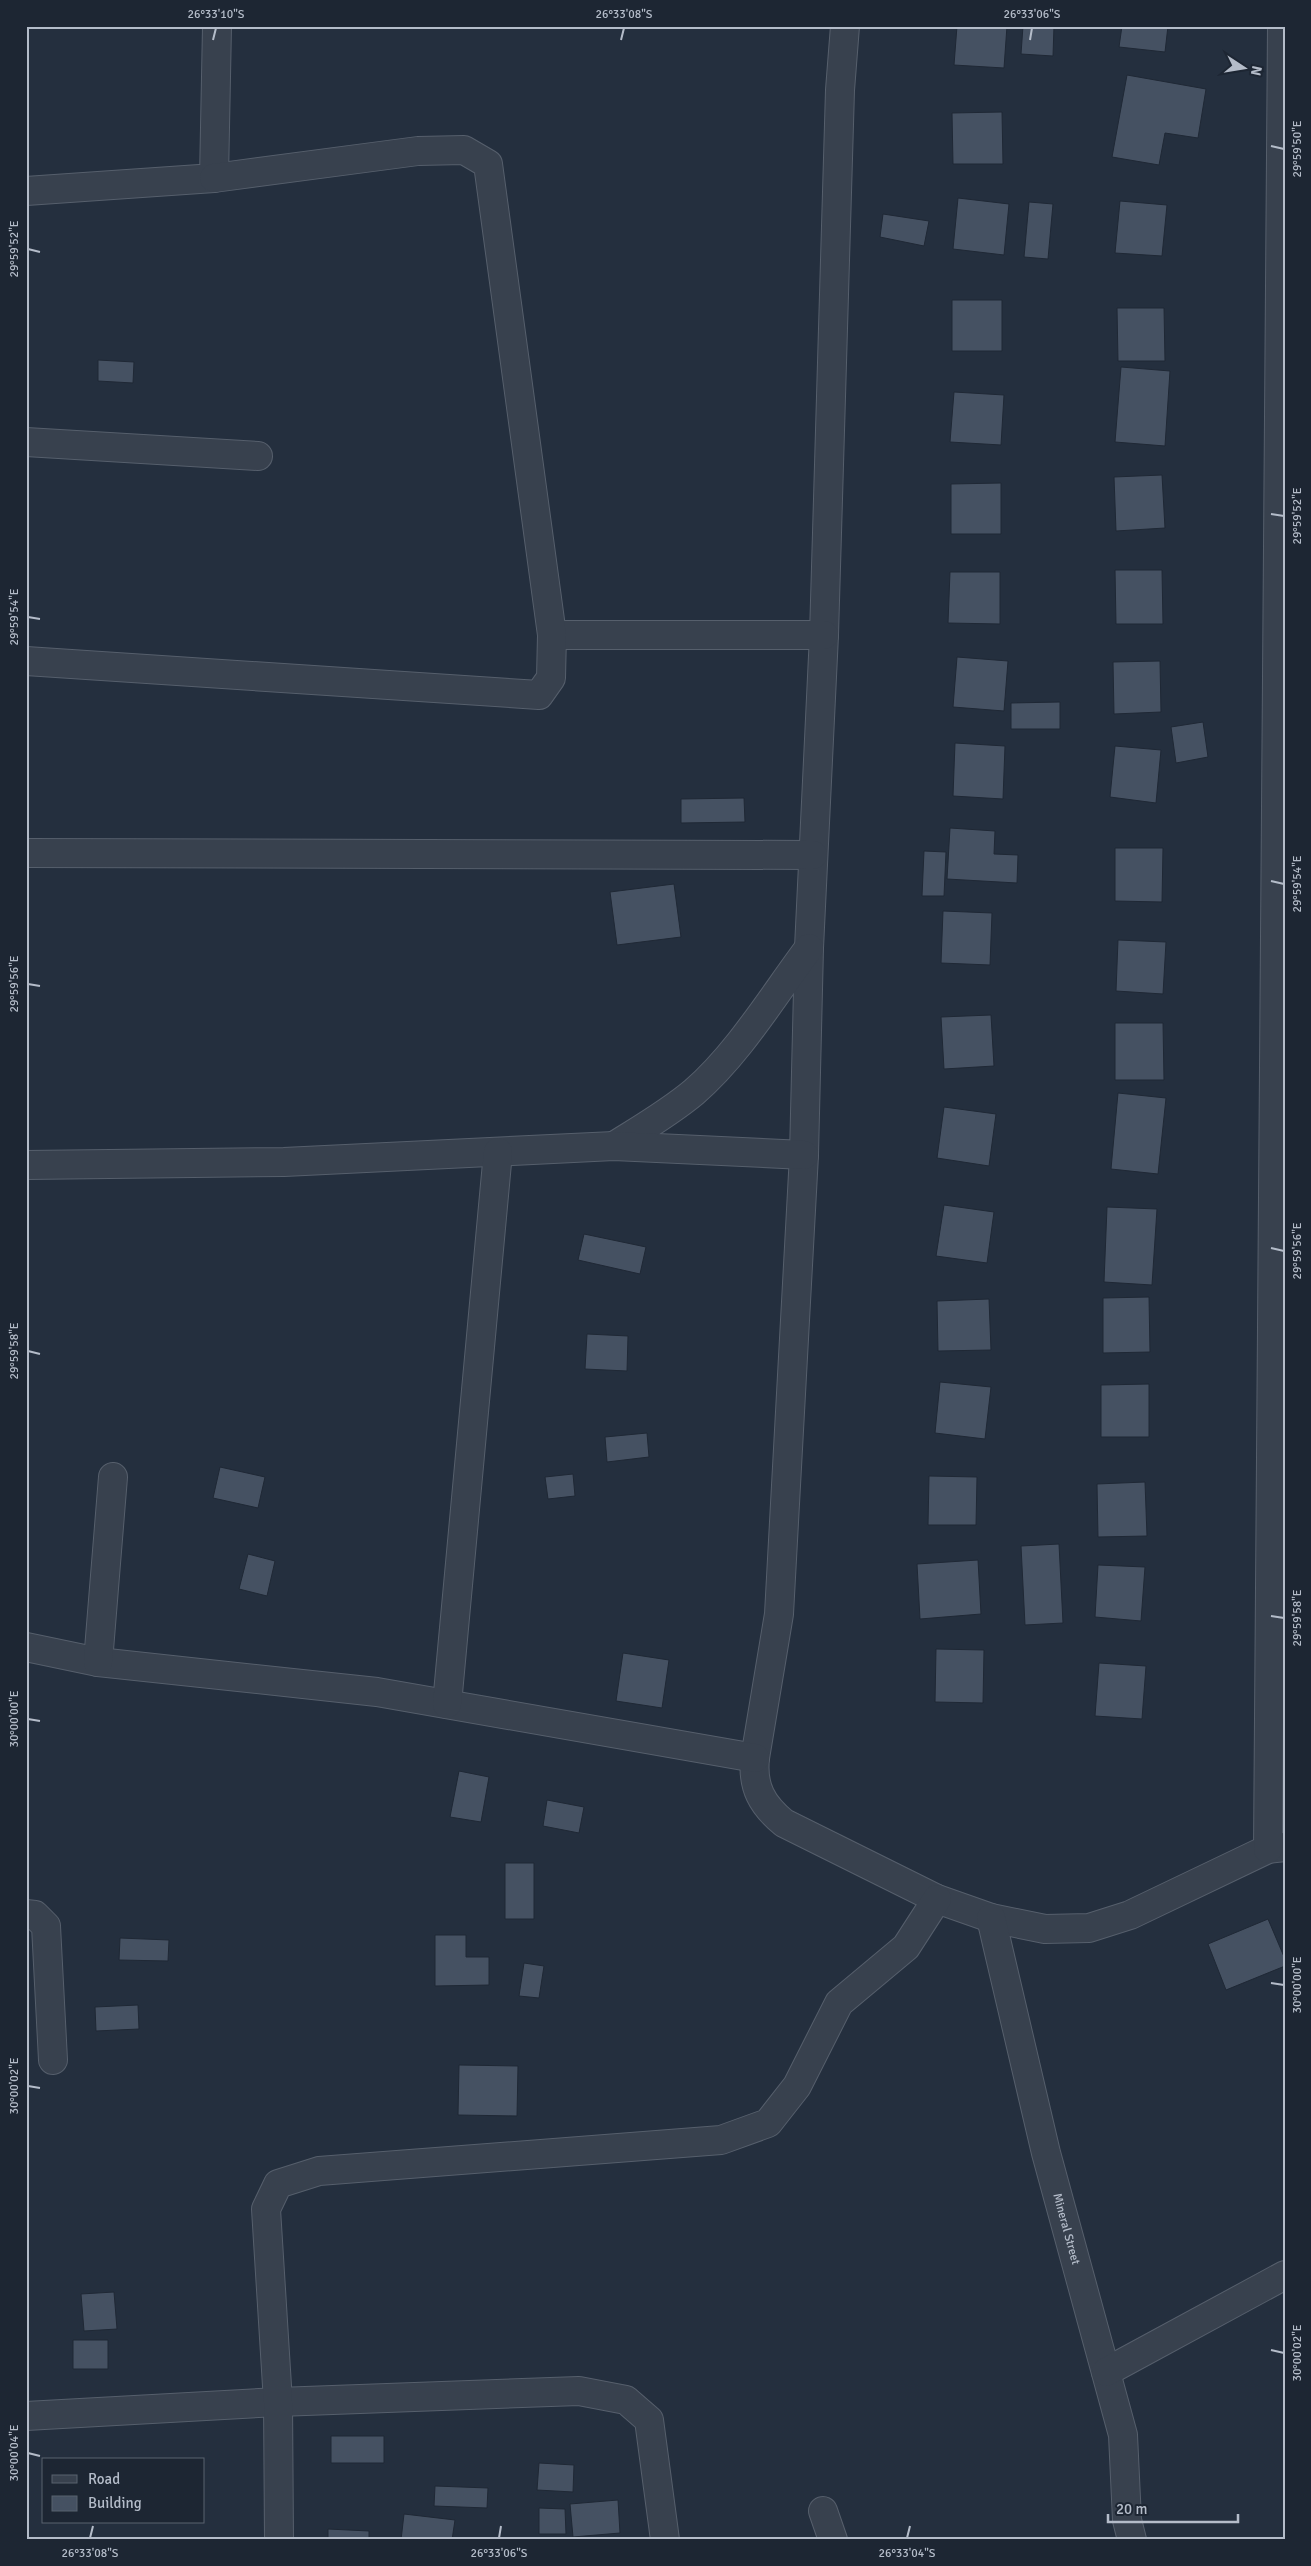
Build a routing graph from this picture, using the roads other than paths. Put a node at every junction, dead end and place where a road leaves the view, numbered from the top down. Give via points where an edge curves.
1 (217, 26) edge
2 (845, 26) edge
3 (1282, 26) edge
4 (214, 178) junction
5 (26, 191) edge
6 (26, 442) edge
7 (258, 456) dead end
8 (552, 635) junction
9 (824, 635) junction
10 (26, 661) edge
11 (26, 853) edge
12 (813, 855) junction
13 (808, 948) junction
14 (614, 1146) junction
15 (498, 1152) junction
16 (804, 1155) junction
17 (26, 1165) edge
18 (113, 1477) dead end
19 (26, 1647) edge
20 (98, 1662) junction
21 (447, 1704) junction
22 (756, 1758) junction
23 (1276, 1848) edge
24 (937, 1898) junction
25 (26, 1914) edge
26 (991, 1918) junction
27 (53, 2060) dead end
28 (1285, 2275) edge
29 (1106, 2372) junction
30 (278, 2402) junction
31 (26, 2416) edge
32 (824, 2510) dead end
33 (279, 2540) edge
34 (665, 2540) edge
35 (833, 2540) edge
36 (1132, 2540) edge

1 - 4 street
2 - 9 street via 840,90
3 - 23 street
4 - 5 street
4 - 8 street via 418,151 464,150 488,164
6 - 7 street
8 - 9 street
8 - 10 street via 551,678 539,695
9 - 12 street
11 - 12 street
12 - 13 street
13 - 14 street via 727,1058 694,1092
13 - 16 street
14 - 15 street
14 - 16 street
15 - 17 street via 284,1162
15 - 21 street
16 - 22 street via 779,1614
18 - 20 street
19 - 20 street
20 - 21 street via 377,1692
21 - 22 street
22 - 24 street via 756,1787 771,1812 784,1823
23 - 26 street via 1130,1914 1089,1928 1045,1930
24 - 26 street
24 - 30 street via 906,1947 839,2004 797,2086 768,2123 721,2140 319,2171 278,2184 266,2210
25 - 27 street via 35,1915 46,1926
26 - 29 street, Mineral Street via 1046,2153
28 - 29 street
29 - 36 street, Mineral Street via 1123,2435 1127,2520
30 - 31 street
30 - 33 street
30 - 34 street via 579,2391 626,2400 648,2420
32 - 35 street

